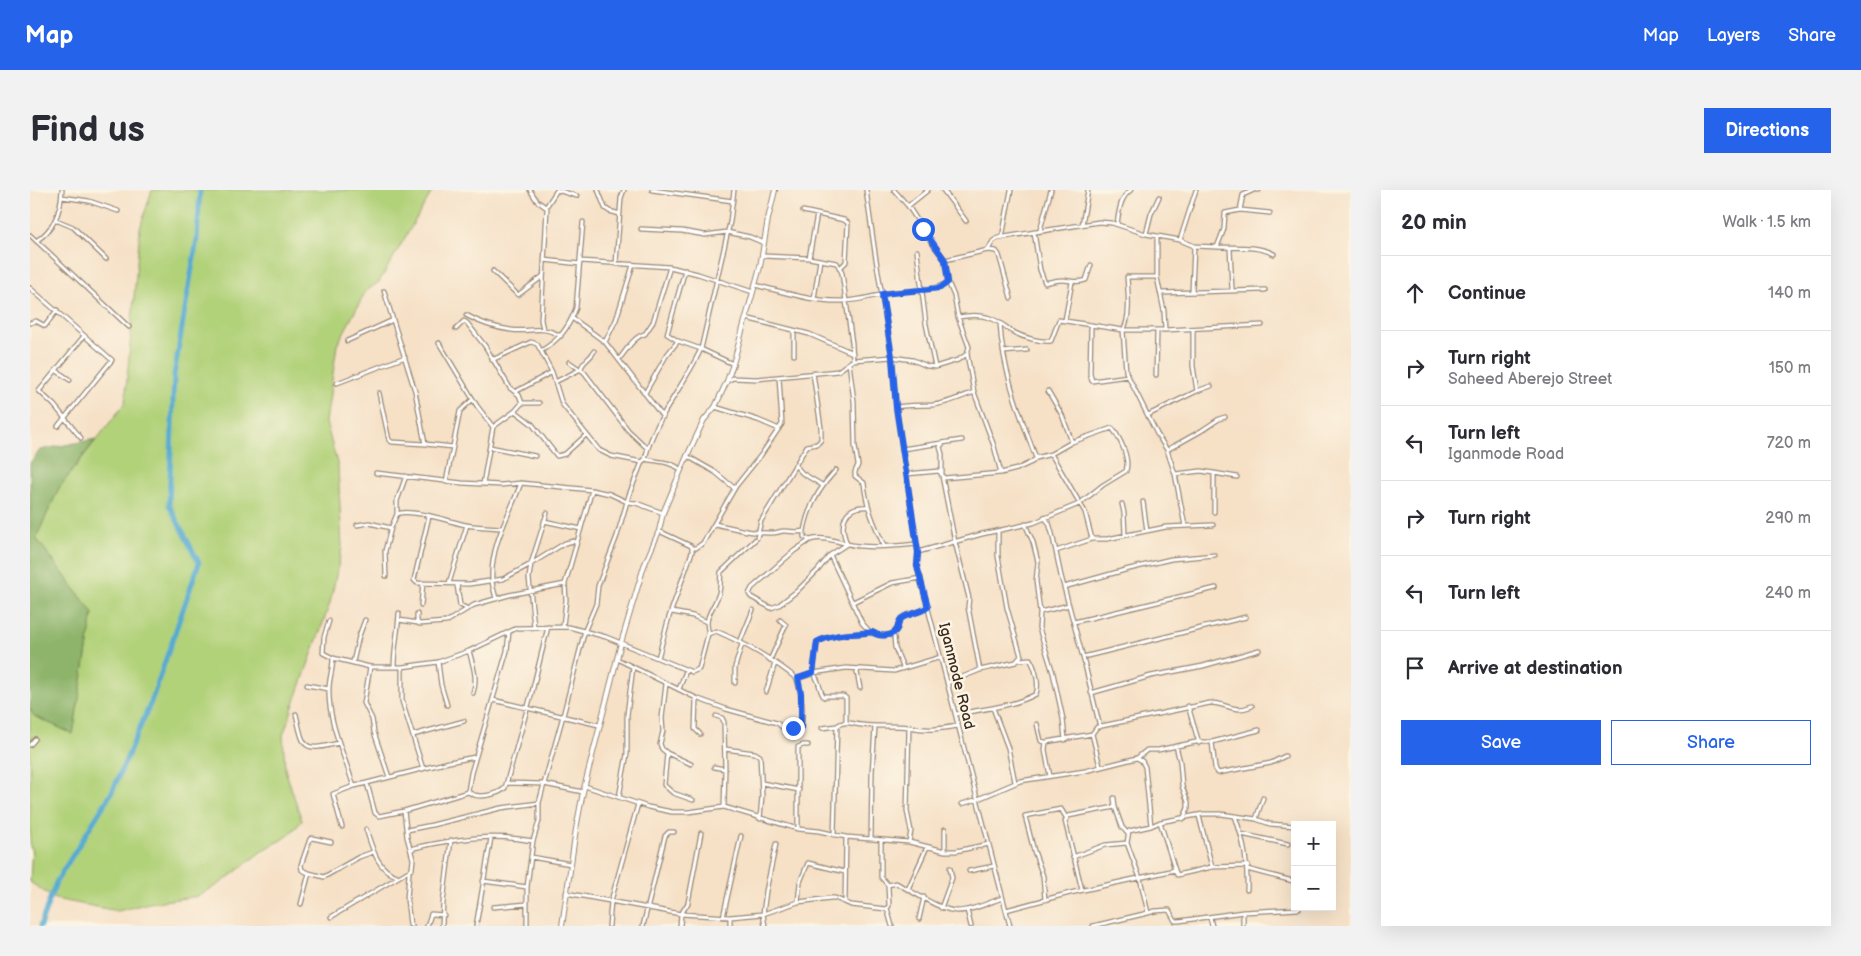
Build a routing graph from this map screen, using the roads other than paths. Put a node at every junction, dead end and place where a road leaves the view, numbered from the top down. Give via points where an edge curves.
1 (62, 190) edge
2 (530, 190) edge
3 (598, 190) edge
4 (624, 190) edge
5 (652, 190) edge
6 (734, 190) edge
7 (775, 190) edge
8 (866, 190) edge
9 (894, 190) edge
10 (928, 190) edge
11 (943, 190) edge
12 (1011, 190) edge
13 (1051, 190) edge
14 (1088, 190) edge
15 (1131, 190) edge
16 (1196, 190) edge
17 (1257, 190) edge
18 (577, 196) dead end
19 (1159, 197) dead end
20 (62, 198) junction
21 (733, 201) junction
22 (908, 206) junction
23 (546, 207) junction
24 (1240, 210) junction
25 (118, 211) dead end
26 (803, 211) dead end
27 (1270, 213) dead end
28 (620, 214) junction
29 (817, 214) junction
30 (56, 220) junction
31 (966, 221) dead end
32 (582, 222) dead end
33 (1117, 224) junction
34 (1082, 225) junction
35 (641, 229) dead end
36 (1040, 230) junction
37 (727, 232) junction
38 (1034, 232) junction
39 (1146, 234) junction
40 (30, 236) edge
41 (1158, 236) junction
42 (1002, 238) junction
43 (1180, 240) junction
44 (36, 241) junction
45 (765, 243) junction
46 (1194, 246) junction
47 (1217, 247) junction
48 (1230, 248) junction
49 (988, 250) junction
50 (918, 251) dead end
51 (1274, 254) dead end
52 (763, 256) junction
53 (809, 258) junction
54 (106, 259) dead end
55 (544, 260) junction
56 (820, 260) junction
57 (945, 260) junction
58 (580, 263) junction
59 (837, 263) junction
60 (616, 264) junction
61 (844, 264) junction
62 (633, 265) junction
63 (1091, 265) dead end
64 (670, 267) junction
65 (840, 268) junction
66 (685, 270) junction
67 (493, 271) dead end
68 (543, 276) junction
69 (1157, 277) junction
70 (716, 280) junction
71 (948, 282) junction
72 (1072, 282) junction
73 (755, 285) junction
74 (30, 288) edge
75 (1232, 289) junction
76 (384, 290) dead end
77 (922, 290) junction
78 (1265, 290) dead end
79 (753, 292) junction
80 (1192, 292) junction
81 (1161, 293) junction
82 (882, 294) junction
83 (1010, 298) dead end
84 (814, 300) junction
85 (846, 301) junction
86 (57, 310) junction
87 (466, 315) dead end
88 (958, 317) junction
89 (572, 318) junction
90 (746, 318) junction
91 (393, 320) junction
92 (1065, 320) junction
93 (1000, 322) junction
94 (30, 323) edge
95 (1262, 325) dead end
96 (1091, 326) junction
97 (129, 327) dead end
98 (542, 328) junction
99 (456, 329) dead end
100 (1193, 329) junction
101 (1123, 330) junction
102 (1165, 330) junction
103 (794, 331) junction
104 (1157, 331) junction
105 (84, 336) junction
106 (561, 336) junction
107 (678, 340) junction
108 (347, 341) dead end
109 (605, 342) junction
110 (439, 343) dead end
111 (701, 349) junction
112 (1028, 350) dead end
113 (542, 352) junction
114 (594, 352) dead end
115 (1003, 352) junction
116 (853, 353) junction
117 (967, 354) junction
118 (794, 355) dead end
119 (405, 357) junction
120 (892, 357) junction
121 (619, 359) junction
122 (492, 360) junction
123 (853, 360) junction
124 (569, 362) dead end
125 (849, 363) junction
126 (733, 364) junction
127 (935, 367) junction
128 (581, 369) junction
129 (57, 371) junction
130 (552, 372) junction
131 (813, 373) junction
132 (1156, 375) dead end
133 (1128, 376) junction
134 (779, 377) junction
135 (70, 380) dead end
136 (727, 381) junction
137 (555, 382) junction
138 (337, 383) dead end
139 (1211, 386) dead end
140 (1048, 391) dead end
141 (1197, 391) junction
142 (515, 392) junction
143 (974, 392) junction
144 (379, 393) dead end
145 (645, 393) junction
146 (473, 399) junction
147 (522, 403) junction
148 (539, 403) dead end
149 (715, 407) junction
150 (896, 407) junction
151 (515, 411) junction
152 (1148, 415) junction
153 (663, 417) junction
154 (1225, 417) dead end
155 (66, 418) junction
156 (58, 426) dead end
157 (493, 427) junction
158 (779, 429) junction
159 (586, 435) junction
160 (81, 438) dead end
161 (962, 440) dead end
162 (944, 442) junction
163 (1072, 442) junction
164 (425, 444) junction
165 (453, 447) junction
166 (490, 447) junction
167 (648, 448) junction
168 (902, 449) junction
169 (1167, 450) junction
170 (1051, 454) junction
171 (535, 456) dead end
172 (687, 456) junction
173 (1036, 458) junction
174 (644, 460) junction
175 (796, 465) junction
176 (681, 470) junction
177 (836, 470) dead end
178 (376, 473) dead end
179 (1001, 473) junction
180 (1214, 473) junction
181 (906, 474) junction
182 (1175, 474) junction
183 (406, 476) junction
184 (942, 476) junction
185 (1237, 477) dead end
186 (446, 482) junction
187 (521, 483) junction
188 (483, 484) junction
189 (822, 485) junction
190 (734, 489) junction
191 (592, 490) junction
192 (627, 502) junction
193 (1142, 502) dead end
194 (1080, 504) junction
195 (1122, 504) dead end
196 (868, 507) junction
197 (1214, 512) dead end
198 (547, 513) dead end
199 (663, 513) junction
200 (397, 514) junction
201 (429, 516) junction
202 (1044, 517) junction
203 (544, 521) junction
204 (715, 524) junction
205 (1025, 524) junction
206 (357, 525) dead end
207 (467, 525) junction
208 (1213, 525) dead end
209 (1185, 526) junction
210 (391, 528) junction
211 (502, 528) junction
212 (581, 529) junction
213 (659, 531) junction
214 (804, 531) junction
215 (998, 531) junction
216 (1147, 531) junction
217 (758, 532) junction
218 (1125, 535) junction
219 (1092, 539) junction
220 (810, 540) junction
221 (955, 542) junction
222 (577, 543) junction
223 (847, 544) junction
224 (916, 544) junction
225 (884, 546) junction
226 (692, 548) junction
227 (1056, 551) junction
228 (918, 552) junction
229 (830, 555) junction
230 (1215, 555) dead end
231 (531, 564) junction
232 (386, 576) dead end
233 (921, 578) junction
234 (492, 581) junction
235 (422, 583) junction
236 (449, 583) junction
237 (565, 584) junction
238 (457, 585) junction
239 (1064, 587) junction
240 (1216, 588) dead end
241 (529, 591) junction
242 (496, 599) junction
243 (853, 602) junction
244 (421, 605) dead end
245 (1069, 605) junction
246 (928, 607) junction
247 (466, 608) junction
248 (753, 610) dead end
249 (672, 612) junction
250 (1040, 612) junction
251 (399, 613) dead end
252 (417, 614) dead end
253 (1246, 617) dead end
254 (365, 620) dead end
255 (398, 620) junction
256 (780, 620) dead end
257 (329, 621) dead end
258 (707, 622) junction
259 (1074, 622) junction
260 (418, 623) junction
261 (563, 626) junction
262 (534, 627) junction
263 (548, 627) junction
264 (585, 630) junction
265 (510, 631) junction
266 (709, 633) junction
267 (871, 633) junction
268 (891, 634) junction
269 (621, 643) junction
270 (741, 643) junction
271 (1259, 650) dead end
272 (469, 651) junction
273 (941, 657) junction
274 (1083, 657) junction
275 (333, 658) junction
276 (658, 658) junction
277 (616, 659) junction
278 (770, 660) junction
279 (1020, 660) junction
280 (353, 662) junction
281 (438, 662) junction
282 (775, 662) junction
283 (370, 667) junction
284 (394, 667) junction
285 (402, 667) junction
286 (633, 667) junction
287 (903, 667) junction
288 (859, 670) junction
289 (980, 670) junction
290 (686, 671) junction
291 (813, 673) junction
292 (798, 678) junction
293 (735, 683) dead end
294 (947, 683) junction
295 (666, 684) junction
296 (307, 685) dead end
297 (860, 688) dead end
298 (328, 689) junction
299 (679, 689) junction
300 (766, 692) dead end
301 (473, 693) dead end
302 (1091, 693) junction
303 (696, 698) junction
304 (493, 700) junction
305 (446, 705) dead end
306 (1188, 706) junction
307 (1252, 706) dead end
308 (528, 708) junction
309 (993, 708) junction
310 (296, 714) dead end
311 (956, 714) junction
312 (563, 716) junction
313 (716, 716) dead end
314 (464, 721) dead end
315 (846, 722) junction
316 (1037, 724) dead end
317 (599, 725) junction
318 (837, 726) junction
319 (958, 726) junction
320 (875, 727) junction
321 (909, 727) junction
322 (1100, 727) junction
323 (822, 728) dead end
324 (1259, 730) dead end
325 (700, 734) dead end
326 (1092, 734) junction
327 (413, 735) junction
328 (35, 739) dead end
329 (1064, 740) junction
330 (1046, 742) junction
331 (1212, 742) junction
332 (339, 743) junction
333 (1199, 743) junction
334 (30, 745) edge
335 (808, 745) dead end
336 (1176, 746) junction
337 (725, 749) junction
338 (667, 753) junction
339 (1286, 756) dead end
340 (475, 757) junction
341 (1137, 758) junction
342 (692, 764) dead end
343 (1100, 766) junction
344 (714, 767) dead end
345 (423, 769) junction
346 (725, 769) junction
347 (389, 777) junction
348 (1050, 777) junction
349 (1015, 782) junction
350 (506, 783) junction
351 (762, 783) junction
352 (367, 784) junction
353 (544, 784) junction
354 (355, 786) junction
355 (585, 786) junction
356 (798, 790) junction
357 (468, 792) junction
358 (583, 792) junction
359 (620, 796) junction
360 (1114, 798) dead end
361 (1262, 798) dead end
362 (978, 799) junction
363 (693, 800) dead end
364 (539, 803) junction
365 (638, 804) junction
366 (962, 804) dead end
367 (724, 807) junction
368 (1115, 807) junction
369 (404, 811) junction
370 (1199, 816) junction
371 (1235, 816) junction
372 (760, 819) junction
373 (1067, 819) junction
374 (1183, 819) junction
375 (1256, 819) junction
376 (1160, 822) junction
377 (1151, 826) junction
378 (1291, 826) edge
379 (342, 827) dead end
380 (366, 829) dead end
381 (798, 829) junction
382 (945, 829) dead end
383 (407, 830) junction
384 (674, 832) dead end
385 (701, 833) dead end
386 (1128, 834) junction
387 (1241, 834) junction
388 (834, 835) junction
389 (741, 836) dead end
390 (846, 837) junction
391 (491, 838) junction
392 (871, 838) junction
393 (451, 840) junction
394 (880, 840) junction
395 (533, 841) junction
396 (331, 842) dead end
397 (909, 842) junction
398 (1127, 842) junction
399 (776, 844) dead end
400 (989, 844) junction
401 (1288, 844) dead end
402 (927, 847) junction
403 (411, 851) junction
404 (945, 851) junction
405 (373, 852) junction
406 (531, 857) junction
407 (1073, 857) junction
408 (571, 864) junction
409 (994, 866) junction
410 (1212, 867) junction
411 (950, 868) dead end
412 (1248, 868) junction
413 (1175, 870) junction
414 (409, 872) junction
415 (845, 872) junction
416 (970, 872) dead end
417 (309, 873) junction
418 (398, 876) junction
419 (1140, 878) junction
420 (483, 880) junction
421 (1291, 880) edge
422 (888, 885) junction
423 (528, 887) junction
424 (908, 889) junction
425 (1082, 890) junction
426 (1247, 890) dead end
427 (566, 893) junction
428 (924, 897) junction
429 (1002, 898) junction
430 (1045, 900) junction
431 (611, 901) junction
432 (798, 902) junction
433 (845, 902) junction
434 (302, 904) dead end
435 (527, 904) junction
436 (493, 907) dead end
437 (648, 908) junction
438 (887, 908) junction
439 (942, 908) junction
440 (1291, 909) edge
441 (967, 910) junction
442 (1006, 910) junction
443 (1243, 912) junction
444 (1148, 913) junction
445 (681, 914) junction
446 (763, 914) junction
447 (444, 915) junction
448 (723, 916) junction
449 (1210, 916) junction
450 (331, 917) dead end
451 (730, 917) junction
452 (919, 919) dead end
453 (412, 926) edge
454 (426, 926) edge
455 (442, 926) edge
456 (476, 926) edge
457 (527, 926) edge
458 (562, 926) edge
459 (609, 926) edge
460 (643, 926) edge
461 (680, 926) edge
462 (730, 926) edge
463 (765, 926) edge
464 (892, 926) edge
465 (971, 926) edge
466 (1010, 926) edge
467 (1093, 926) edge
468 (1212, 926) edge
469 (1243, 926) edge

1 - 20 street
2 - 23 street
3 - 28 street via 605,208
4 - 28 street
5 - 21 street
6 - 21 street
7 - 45 street
8 - 82 street, Iganmode Road
9 - 22 street
10 - 22 street
11 - 31 street
12 - 42 street
13 - 36 street
14 - 34 street
15 - 33 street via 1125,194
16 - 43 street
17 - 24 street via 1243,195
18 - 23 street via 557,190
19 - 39 street
20 - 25 street via 89,201
20 - 30 street
21 - 37 street
22 - 57 street
23 - 55 street
24 - 27 street
24 - 47 street via 1225,213 1224,229
26 - 29 street
28 - 60 street
29 - 53 street
29 - 61 street via 848,223
30 - 44 street
30 - 54 street via 73,227
32 - 58 street
33 - 34 street via 1099,222
33 - 39 street
34 - 36 street
35 - 37 street via 705,234
36 - 38 street
37 - 45 street
37 - 70 street
38 - 42 street
38 - 72 street via 1045,283
39 - 41 street
40 - 44 street
41 - 43 street
41 - 69 street
42 - 49 street via 995,239
43 - 46 street
44 - 97 street
45 - 52 street
46 - 47 street
46 - 80 street
47 - 48 street
48 - 51 street via 1240,246
48 - 75 street
49 - 57 street
49 - 83 street via 1000,254
50 - 77 street
52 - 53 street
52 - 73 street
53 - 56 street
55 - 58 street
55 - 68 street
56 - 59 street
56 - 84 street
57 - 71 street
58 - 60 street
58 - 89 street via 576,308
59 - 61 street
59 - 65 street
60 - 62 street
61 - 65 street
62 - 64 street
62 - 109 street via 616,320
63 - 72 street via 1086,280
64 - 66 street
64 - 121 street via 653,322
65 - 85 street
66 - 70 street
66 - 107 street via 667,334
67 - 68 street via 518,295
68 - 98 street
69 - 81 street
69 - 101 street via 1128,277 1128,314
70 - 79 street
70 - 111 street
71 - 77 street via 940,288
71 - 88 street
72 - 92 street
73 - 79 street
73 - 84 street
74 - 86 street
75 - 78 street
75 - 80 street
76 - 91 street
77 - 82 street
77 - 127 street
79 - 90 street
80 - 81 street
81 - 102 street
82 - 85 street
82 - 120 street, Iganmode Road
84 - 85 street
85 - 116 street
86 - 94 street via 45,326 36,321
86 - 105 street
87 - 98 street via 481,323 511,330
88 - 93 street via 978,315
88 - 117 street via 969,347
89 - 106 street
89 - 109 street
90 - 103 street
90 - 126 street
91 - 108 street
91 - 119 street
92 - 93 street via 1059,320 1052,341 1014,333
92 - 96 street
93 - 115 street
95 - 100 street
96 - 101 street
96 - 133 street via 1092,381
98 - 106 street
99 - 122 street via 466,322
100 - 102 street
100 - 141 street
101 - 104 street
101 - 133 street
102 - 104 street
103 - 116 street
103 - 118 street
104 - 132 street
105 - 129 street
105 - 155 street via 112,360
106 - 113 street
107 - 111 street
107 - 145 street
109 - 121 street
110 - 146 street
111 - 126 street
111 - 153 street
112 - 115 street
113 - 122 street via 537,344 531,342
113 - 130 street
114 - 128 street
115 - 173 street
116 - 123 street
117 - 127 street
117 - 143 street
119 - 138 street
119 - 164 street
120 - 123 street
120 - 127 street
120 - 150 street, Iganmode Road
121 - 145 street
122 - 142 street
123 - 125 street
124 - 128 street
125 - 131 street via 838,370
125 - 196 street via 858,465 855,476 864,483
126 - 136 street
128 - 137 street
128 - 167 street via 628,430
129 - 135 street
129 - 155 street via 39,392
130 - 137 street
130 - 142 street
131 - 134 street
131 - 175 street via 821,438 816,444 807,446
133 - 152 street
134 - 136 street via 733,378
134 - 158 street via 782,424
136 - 149 street
137 - 159 street via 562,404
139 - 141 street
140 - 163 street
141 - 152 street
142 - 147 street
143 - 150 street via 933,405
143 - 179 street
144 - 164 street via 389,440
145 - 153 street
146 - 157 street
146 - 165 street via 460,411
147 - 148 street
147 - 151 street
149 - 158 street
149 - 172 street via 704,420
150 - 168 street, Iganmode Road
151 - 157 street
151 - 159 street via 535,428 556,456 564,454
152 - 169 street
153 - 167 street
154 - 169 street
155 - 156 street
155 - 160 street
157 - 166 street
158 - 190 street
159 - 174 street via 603,453
161 - 162 street
162 - 168 street
162 - 184 street via 940,447
163 - 170 street
163 - 194 street via 1112,428 1121,442 1128,466 1126,471
164 - 165 street
165 - 186 street
166 - 171 street
166 - 188 street
167 - 174 street
168 - 181 street, Iganmode Road
169 - 182 street
170 - 173 street
170 - 194 street
172 - 176 street
172 - 190 street via 715,472
173 - 179 street via 1017,469
174 - 176 street via 675,465
174 - 192 street
175 - 189 street via 802,474
175 - 217 street via 761,520
176 - 199 street
177 - 189 street
178 - 183 street
179 - 184 street
180 - 182 street
180 - 185 street
180 - 197 street
181 - 184 street via 940,471
181 - 224 street, Iganmode Road
182 - 209 street
183 - 186 street
183 - 200 street via 397,501
184 - 221 street
186 - 188 street
187 - 188 street
187 - 191 street
187 - 211 street
189 - 214 street via 806,515
190 - 204 street
191 - 192 street
191 - 212 street
192 - 199 street
192 - 264 street
193 - 216 street
194 - 202 street
194 - 219 street
195 - 218 street
196 - 223 street via 859,506 848,512 843,522
196 - 225 street
198 - 203 street
199 - 213 street
200 - 201 street
200 - 210 street
201 - 207 street
201 - 235 street via 414,580
202 - 205 street
202 - 227 street via 1049,523
203 - 212 street
203 - 231 street
204 - 217 street
204 - 226 street via 700,546
205 - 215 street
205 - 250 street via 1038,562 1036,581
206 - 210 street
207 - 211 street
207 - 236 street
208 - 209 street
209 - 216 street
210 - 232 street via 385,550
211 - 234 street via 493,561
212 - 222 street
213 - 226 street
213 - 269 street via 644,566
214 - 217 street
214 - 220 street via 804,536
215 - 221 street
215 - 279 street via 1004,592
216 - 218 street
217 - 258 street via 757,538 721,572 719,594
218 - 219 street
219 - 227 street
220 - 223 street via 829,538
220 - 229 street via 752,588 751,597 771,608 780,605 798,591
221 - 228 street
221 - 289 street via 969,598
222 - 231 street via 565,543
222 - 237 street
223 - 225 street
223 - 229 street
224 - 225 street
224 - 228 street, Iganmode Road
226 - 249 street
227 - 239 street
228 - 233 street, Iganmode Road via 917,566
229 - 243 street
230 - 239 street via 1171,559
231 - 234 street
231 - 241 street
233 - 243 street via 892,583
233 - 246 street, Iganmode Road
234 - 238 street
234 - 242 street
235 - 236 street
235 - 244 street
236 - 238 street
237 - 241 street
237 - 261 street
238 - 247 street via 460,606
239 - 245 street
240 - 259 street
241 - 242 street
241 - 262 street
242 - 247 street
243 - 267 street via 862,623
245 - 250 street
245 - 259 street
246 - 268 street via 903,618
246 - 273 street, Iganmode Road
247 - 260 street via 446,622
248 - 270 street
249 - 258 street
249 - 276 street
250 - 329 street via 1039,628 1063,719
251 - 255 street
252 - 260 street
253 - 274 street
254 - 280 street
255 - 260 street
255 - 284 street
256 - 278 street via 786,625
257 - 275 street via 323,654
258 - 266 street
259 - 274 street
261 - 263 street
261 - 264 street
262 - 263 street
262 - 265 street
263 - 308 street
264 - 269 street
264 - 312 street
265 - 272 street
265 - 304 street
266 - 270 street via 716,631
266 - 290 street via 698,669
267 - 268 street
267 - 291 street via 838,635 818,642
268 - 287 street
269 - 276 street
269 - 277 street
270 - 278 street
270 - 293 street
271 - 302 street
272 - 281 street
272 - 301 street via 476,685
273 - 287 street
273 - 294 street, Iganmode Road
274 - 302 street
275 - 280 street
275 - 298 street
276 - 290 street
277 - 286 street
277 - 317 street
278 - 282 street
279 - 289 street
279 - 309 street via 1030,659 1032,663 1038,688 1036,694
280 - 283 street
281 - 285 street
281 - 305 street
282 - 292 street
282 - 300 street
283 - 284 street
283 - 347 street via 364,703
284 - 285 street
285 - 327 street via 402,701
286 - 295 street
286 - 359 street via 627,715 627,754
287 - 288 street via 894,671
288 - 291 street via 846,668
288 - 297 street
289 - 294 street
290 - 299 street
291 - 292 street
291 - 315 street via 819,680 824,697 846,698
292 - 303 street via 802,712 800,728 783,728 777,723
294 - 311 street, Iganmode Road
295 - 299 street
295 - 338 street via 660,744
296 - 298 street
298 - 332 street
299 - 303 street
302 - 322 street
303 - 325 street via 695,729
304 - 308 street
304 - 340 street
306 - 307 street via 1218,703 1231,710
306 - 322 street
306 - 333 street
308 - 312 street
308 - 350 street
309 - 311 street
309 - 349 street via 1008,748
310 - 332 street via 306,746 315,748
311 - 319 street, Iganmode Road
312 - 317 street
312 - 353 street
313 - 337 street via 723,720
314 - 327 street
315 - 318 street
315 - 320 street
316 - 330 street via 1042,741
317 - 355 street
318 - 323 street
318 - 388 street
319 - 321 street via 934,730
319 - 362 street, Iganmode Road
320 - 321 street
320 - 392 street
321 - 397 street
322 - 326 street
324 - 331 street
326 - 329 street
326 - 343 street
327 - 345 street
328 - 334 street
329 - 330 street
330 - 348 street
331 - 333 street
331 - 339 street via 1218,773 1271,763
332 - 354 street
333 - 336 street
335 - 356 street via 798,747
336 - 341 street via 1147,750
336 - 374 street via 1182,786 1188,802
337 - 346 street
337 - 351 street via 758,754
338 - 342 street
338 - 363 street via 665,786 673,793
340 - 345 street
340 - 357 street
341 - 343 street
341 - 377 street via 1145,767
343 - 348 street
344 - 346 street
345 - 347 street
346 - 367 street
347 - 352 street
348 - 349 street
349 - 362 street
350 - 353 street
350 - 357 street via 499,792 477,796
351 - 356 street
351 - 372 street
352 - 354 street
352 - 369 street via 376,814
353 - 358 street
353 - 364 street
354 - 379 street via 333,794
355 - 358 street
355 - 359 street
356 - 381 street
357 - 369 street
358 - 408 street
359 - 365 street
360 - 368 street
361 - 375 street
362 - 366 street
362 - 400 street, Iganmode Road
364 - 383 street via 501,808
364 - 395 street via 539,821
365 - 367 street via 679,812
365 - 431 street
367 - 372 street
368 - 373 street via 1071,815
368 - 386 street
369 - 383 street
370 - 371 street
370 - 374 street
370 - 410 street
371 - 375 street
371 - 387 street
372 - 381 street
373 - 407 street
373 - 430 street via 1061,810 1025,816 1043,876
374 - 376 street
375 - 378 street
376 - 377 street
376 - 413 street
377 - 386 street via 1132,829
380 - 405 street
381 - 388 street
382 - 404 street
383 - 403 street
384 - 437 street via 666,836
385 - 445 street via 688,903
386 - 398 street
387 - 401 street
387 - 412 street
388 - 390 street
389 - 448 street
390 - 392 street
390 - 415 street
391 - 393 street
391 - 395 street
391 - 420 street
392 - 394 street
393 - 403 street
393 - 447 street
394 - 397 street
394 - 422 street via 882,877
395 - 406 street
396 - 417 street via 310,839 301,865 302,870
397 - 402 street
398 - 407 street via 1105,845
398 - 419 street
399 - 446 street
400 - 404 street
400 - 409 street, Iganmode Road
402 - 404 street
402 - 424 street
403 - 414 street via 413,865
405 - 417 street via 324,877
405 - 418 street via 388,871
406 - 408 street
406 - 423 street
407 - 425 street
408 - 427 street
409 - 416 street
409 - 429 street, Iganmode Road
410 - 412 street
410 - 413 street via 1177,875
411 - 439 street via 952,878
412 - 421 street
412 - 426 street
413 - 419 street
414 - 418 street
414 - 453 street via 407,904
415 - 432 street via 808,863 800,882
415 - 433 street
417 - 434 street
418 - 450 street
419 - 425 street
419 - 444 street
420 - 423 street
420 - 456 street
422 - 424 street via 896,884
422 - 438 street
423 - 435 street
424 - 428 street
425 - 430 street
427 - 431 street
427 - 458 street
428 - 439 street
428 - 452 street
429 - 441 street
429 - 442 street, Iganmode Road
430 - 442 street
431 - 437 street
431 - 459 street
432 - 433 street via 835,898
432 - 446 street
433 - 438 street via 883,910
435 - 436 street
435 - 457 street
437 - 445 street
437 - 460 street
438 - 464 street
439 - 441 street
440 - 443 street
441 - 465 street
442 - 466 street, Iganmode Road
443 - 449 street
443 - 469 street
444 - 449 street via 1169,910 1175,921
444 - 467 street
445 - 448 street
445 - 461 street
446 - 451 street
446 - 463 street
447 - 454 street via 430,914
447 - 455 street
448 - 451 street
449 - 468 street
451 - 462 street

